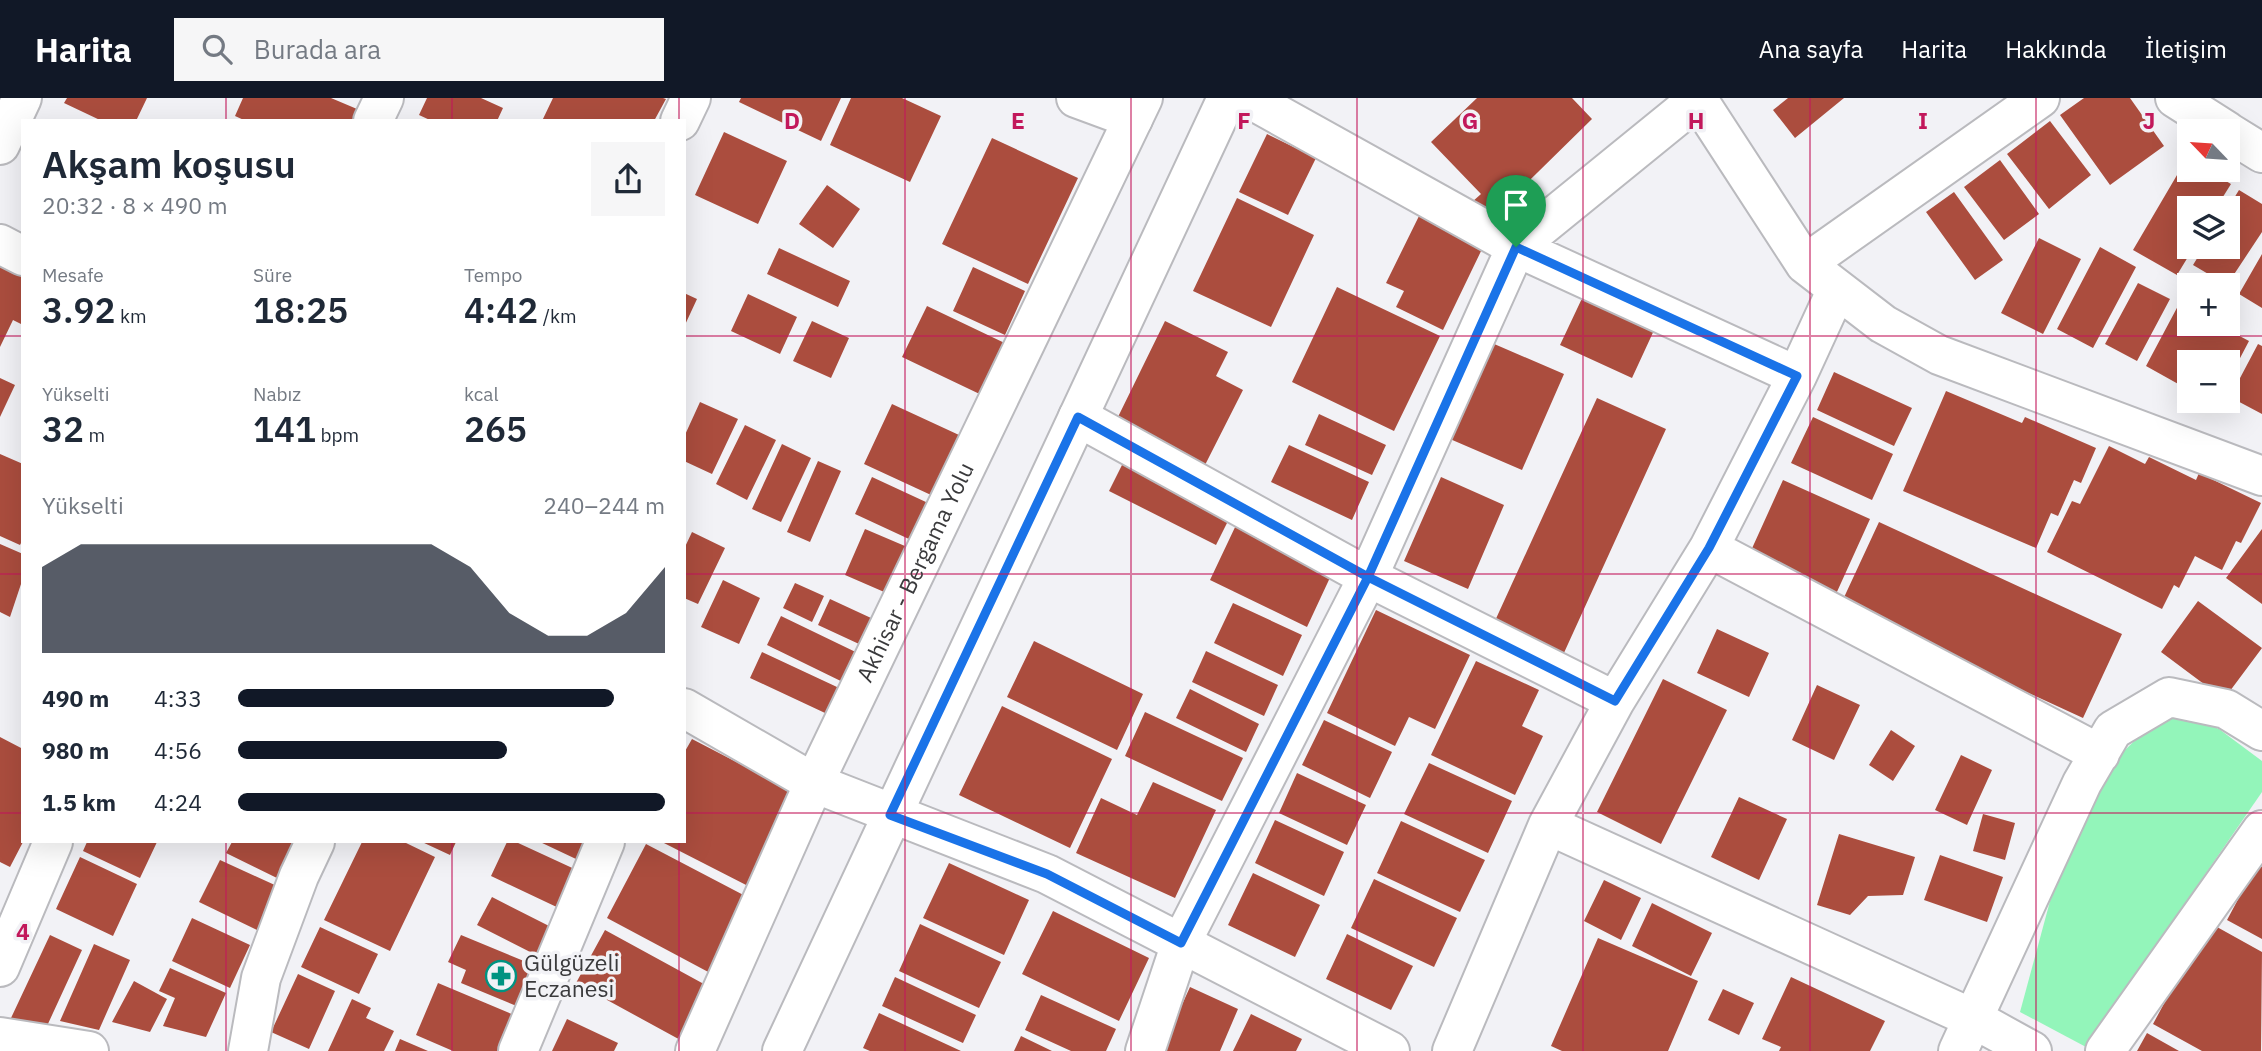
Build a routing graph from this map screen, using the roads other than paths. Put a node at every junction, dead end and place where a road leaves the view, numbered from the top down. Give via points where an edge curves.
1 (22, 98) edge
2 (384, 98) edge
3 (691, 98) edge
4 (1076, 98) edge
5 (1227, 98) edge
6 (1248, 98) edge
7 (1697, 98) edge
8 (2040, 98) edge
9 (2175, 98) edge
10 (1138, 108) edge
11 (374, 119) edge
12 (681, 119) edge
13 (2208, 119) edge
14 (2240, 139) edge
15 (0, 145) edge
16 (2262, 153) edge
17 (0, 244) edge
18 (1516, 247) junction
19 (21, 255) edge
20 (1805, 264) junction
21 (1837, 289) junction
22 (1797, 376) junction
23 (1078, 417) junction
24 (2262, 477) edge
25 (1709, 548) junction
26 (1368, 577) junction
27 (1615, 701) junction
28 (686, 709) edge
29 (2260, 727) edge
30 (2100, 754) junction
31 (814, 783) junction
32 (890, 815) junction
33 (1548, 825) junction
34 (2262, 830) edge
35 (53, 843) edge
36 (315, 843) edge
37 (605, 843) edge
38 (1181, 943) junction
39 (0, 967) edge
40 (1966, 1035) edge
41 (0, 1037) edge
42 (89, 1051) edge
43 (248, 1051) edge
44 (518, 1051) edge
45 (695, 1051) edge
46 (782, 1051) edge
47 (1145, 1051) edge
48 (1390, 1051) edge
49 (1452, 1051) edge
50 (2032, 1051) edge
51 (2105, 1051) edge

1 - 15 street
2 - 11 street
3 - 12 street
4 - 10 street
5 - 23 street
6 - 18 street
7 - 18 street
7 - 20 street
8 - 20 street
9 - 13 street
10 - 31 street, Akhisar - Bergama Yolu
14 - 16 street
17 - 19 street
18 - 22 street
18 - 26 street
20 - 21 street
21 - 22 street
21 - 24 street via 1884,324 1940,355
22 - 25 street
23 - 26 street
23 - 32 street
25 - 27 street
25 - 30 street
26 - 27 street
26 - 38 street
27 - 33 street
28 - 31 street
29 - 30 street via 2226,709 2169,697 2113,730
30 - 40 street via 2082,783
31 - 32 street
31 - 45 street, Akhisar - Bergama Yolu
32 - 38 street via 1047,874
32 - 46 street
33 - 40 street
33 - 49 street
34 - 51 street
35 - 39 street
36 - 43 street via 261,978
37 - 44 street
38 - 47 street
38 - 48 street
40 - 50 street
41 - 42 street

